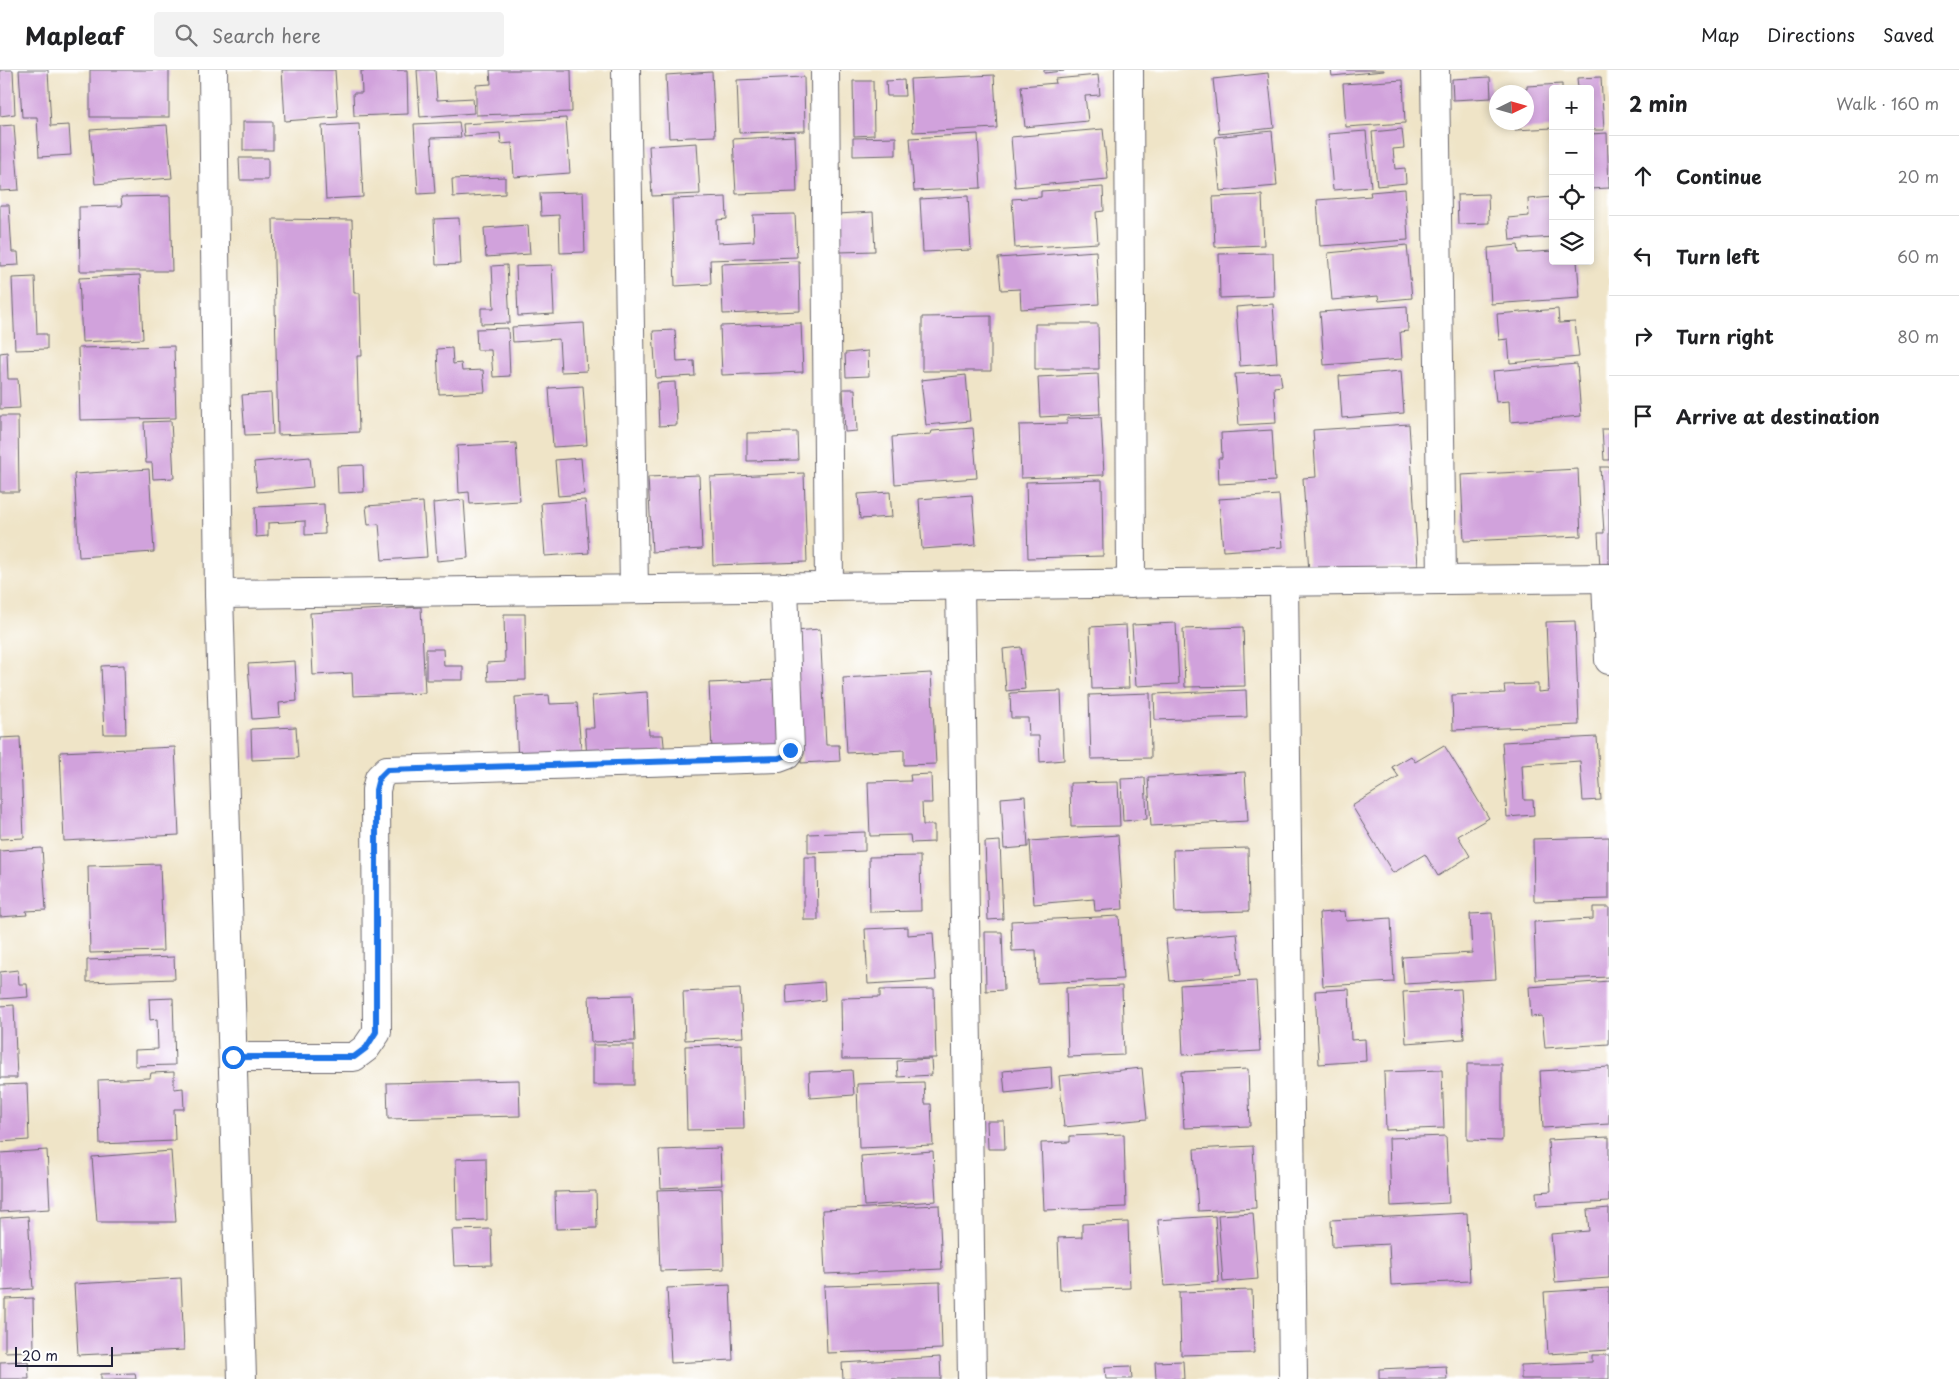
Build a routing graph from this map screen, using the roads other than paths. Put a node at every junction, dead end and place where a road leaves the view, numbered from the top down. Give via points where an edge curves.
1 (213, 70) edge
2 (626, 70) edge
3 (825, 70) edge
4 (1129, 70) edge
5 (1435, 70) edge
6 (1607, 578) edge
7 (1442, 580) junction
8 (1284, 582) junction
9 (1131, 584) junction
10 (960, 586) junction
11 (784, 587) junction
12 (829, 587) junction
13 (634, 589) junction
14 (219, 594) junction
15 (1609, 660) edge
16 (233, 1057) junction
17 (242, 1379) edge
18 (972, 1379) edge
19 (1293, 1379) edge

1 - 14 street
2 - 13 street
3 - 12 street
4 - 9 street
5 - 7 street
6 - 7 street
6 - 15 street
7 - 8 street
8 - 9 street
8 - 19 street
9 - 10 street
10 - 12 street
10 - 18 street
11 - 12 street
11 - 13 street
11 - 16 street via 790,750 787,755 779,758 387,770 379,778 376,790 376,1032 366,1048 354,1057
13 - 14 street
14 - 16 street
16 - 17 street

